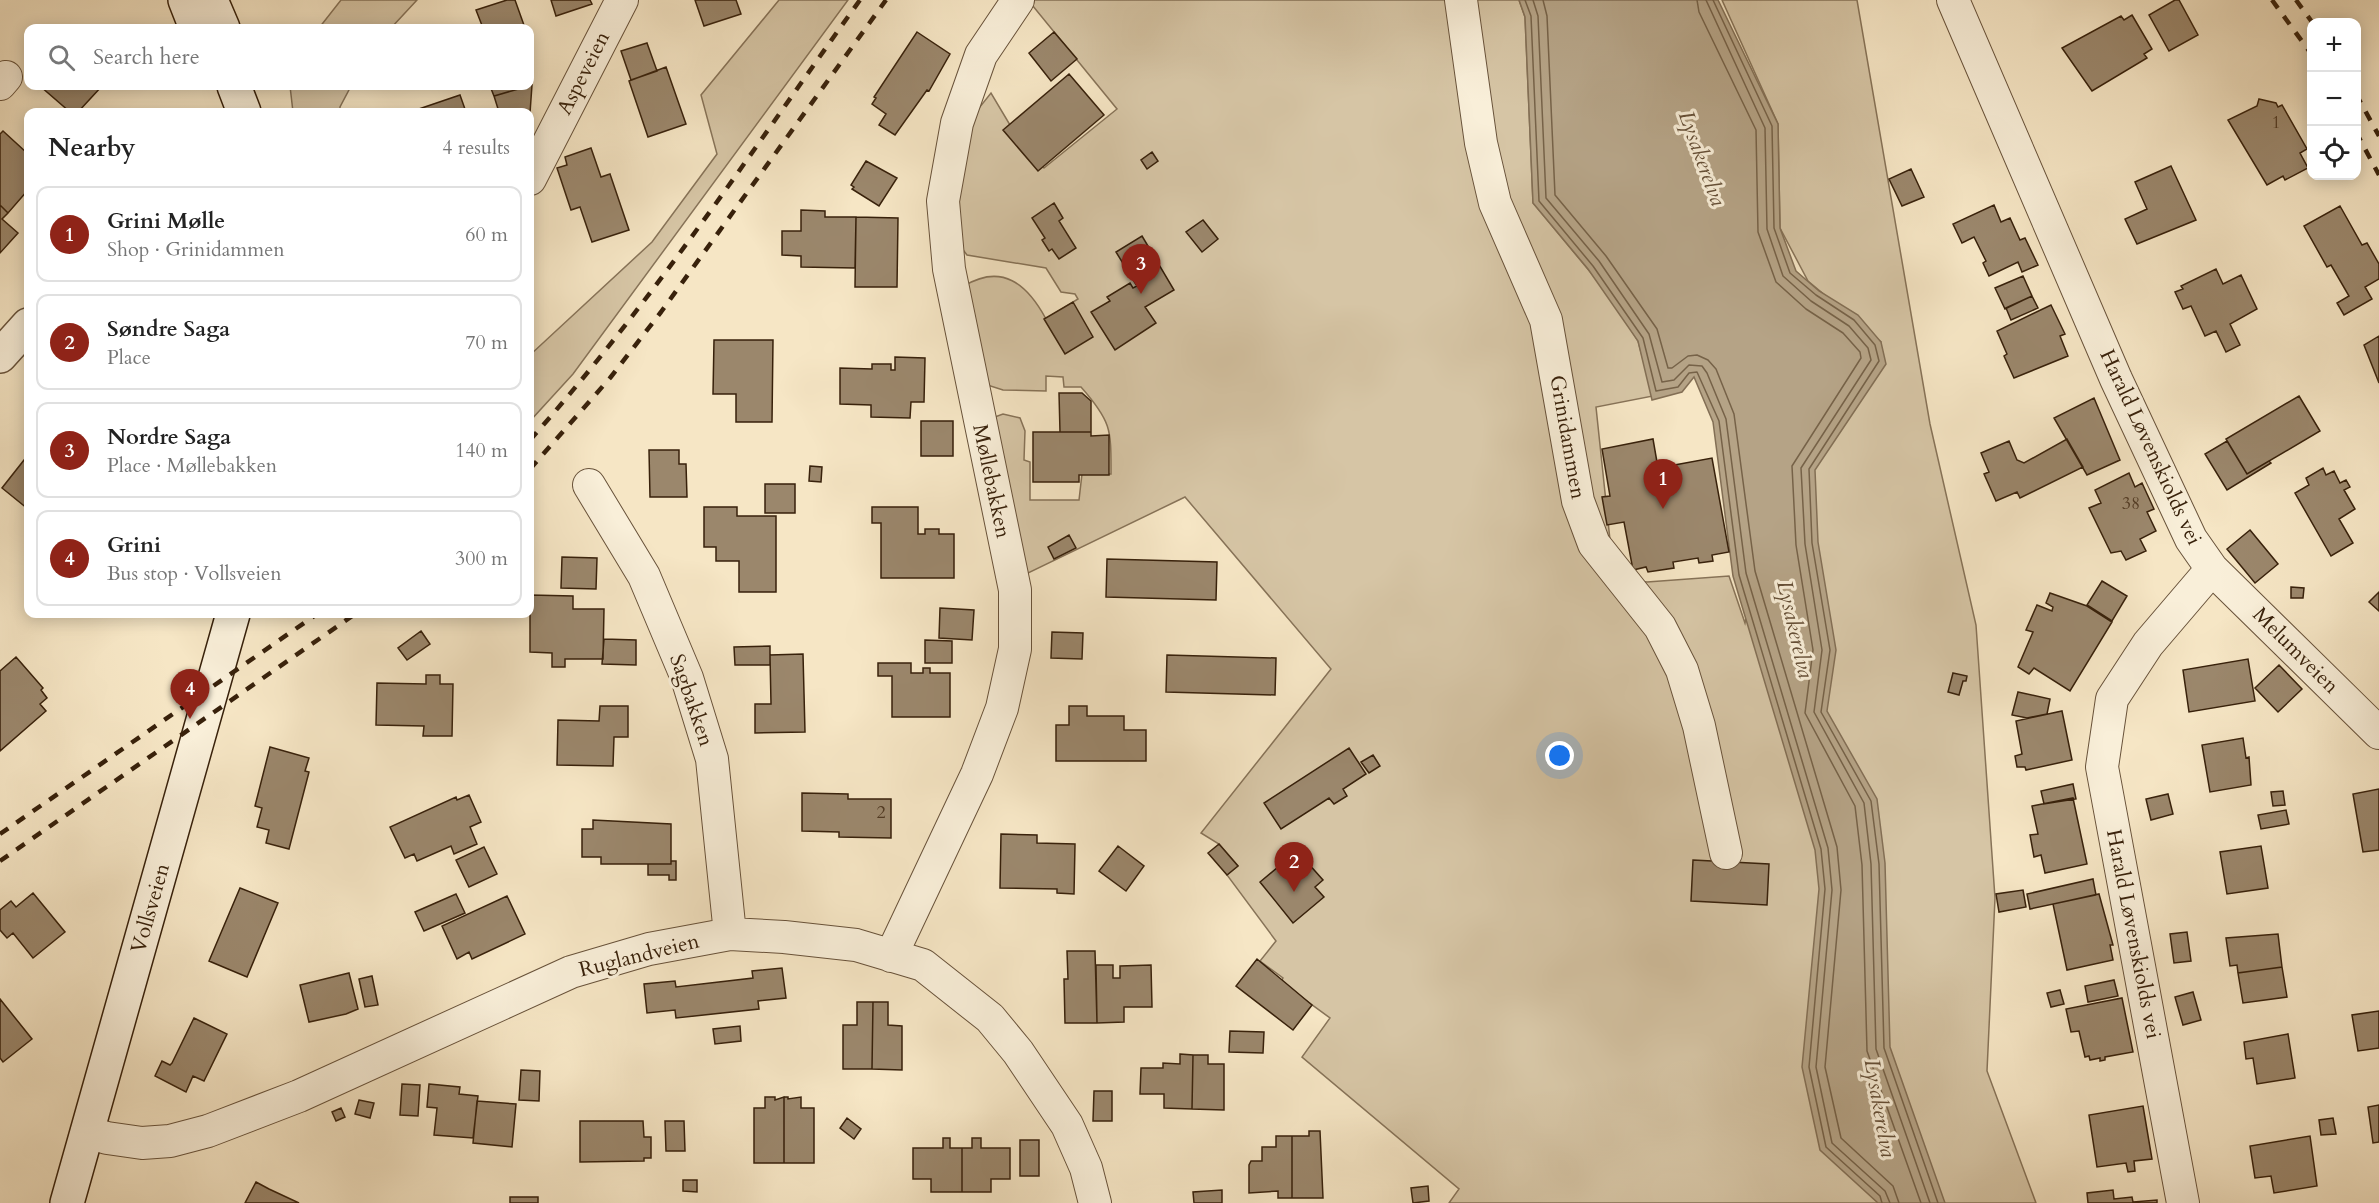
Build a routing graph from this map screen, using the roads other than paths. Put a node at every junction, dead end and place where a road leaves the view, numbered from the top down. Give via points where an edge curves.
1 (185, 0) edge
2 (211, 0) edge
3 (622, 0) edge
4 (1018, 0) edge
5 (1461, 0) edge
6 (1953, 0) edge
7 (194, 24) edge
8 (221, 24) edge
9 (534, 171) edge
10 (24, 329) edge
11 (0, 354) edge
12 (589, 485) dead end
13 (2212, 569) junction
14 (232, 618) edge
15 (2379, 733) edge
16 (1726, 853) dead end
17 (730, 934) junction
18 (891, 956) junction
19 (87, 1132) junction
20 (67, 1203) edge
21 (1095, 1203) edge
22 (2183, 1203) edge

1 - 7 main road
2 - 8 main road
3 - 9 street, Aspeveien
4 - 18 street, Møllebakken via 981,55 957,123 943,201 949,269 1015,590 1015,649 1002,708 977,774
5 - 16 street, Grinidammen via 1481,143 1493,193 1546,320 1578,501 1594,544 1660,627 1682,670 1699,726
6 - 13 street, Harald Løvenskiolds vei via 2116,379 2192,539
10 - 11 main road
12 - 17 street, Sagbakken via 644,576 687,678 712,759
13 - 15 street, Melumveien
13 - 22 street, Harald Løvenskiolds vei via 2148,644 2112,699 2102,767
14 - 19 main road, Vollsveien
17 - 18 street, Ruglandveien via 856,945
17 - 19 street, Ruglandveien via 649,949 571,972 299,1096 208,1131 170,1141 142,1143
18 - 21 street, Ruglandveien via 923,965 990,1018 1067,1125 1086,1168
19 - 20 main road, Vollsveien

